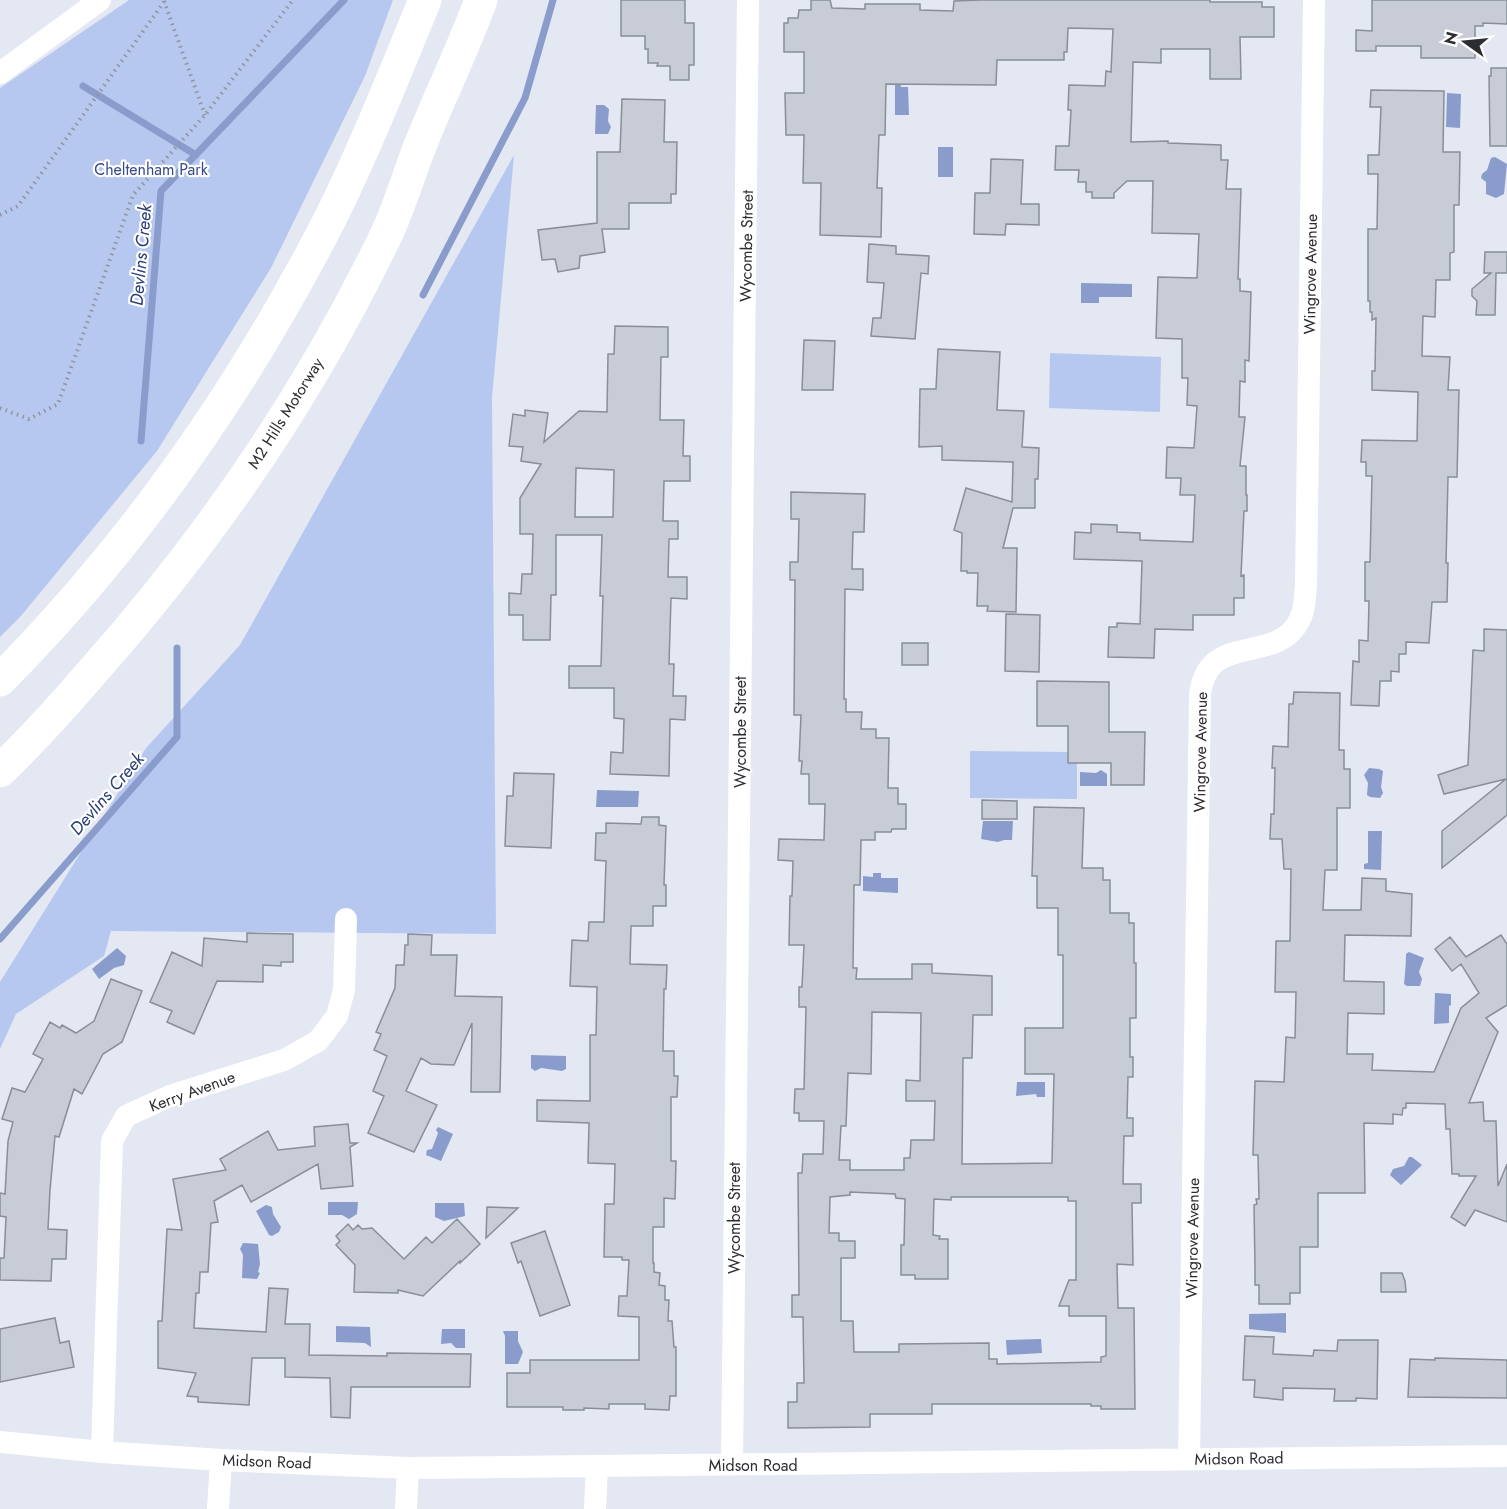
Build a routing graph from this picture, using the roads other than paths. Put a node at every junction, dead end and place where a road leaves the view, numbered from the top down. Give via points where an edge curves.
1 (100, 0) edge
2 (424, 0) edge
3 (481, 0) edge
4 (748, 0) edge
5 (1314, 0) edge
6 (0, 73) edge
7 (0, 680) edge
8 (0, 771) edge
9 (346, 919) dead end
10 (0, 1442) edge
11 (102, 1452) junction
12 (1507, 1456) edge
13 (1189, 1459) junction
14 (221, 1460) junction
15 (732, 1464) junction
16 (597, 1466) junction
17 (408, 1468) junction
18 (218, 1509) edge
19 (406, 1509) edge
20 (595, 1509) edge

1 - 6 street
2 - 7 highway via 331,215 247,368 198,442 116,551 45,635
3 - 8 highway, M2 Hills Motorway via 389,228 352,301 269,442 176,573 73,694
4 - 15 street, Wycombe Street
5 - 13 street, Wingrove Avenue via 1304,611 1294,630 1281,641 1223,655 1206,674 1200,695
9 - 11 street, Kerry Avenue via 344,990 337,1016 318,1041 284,1060 170,1096 126,1116 112,1141
10 - 11 street, Midson Road
11 - 14 street, Midson Road
12 - 13 street, Midson Road
13 - 15 street, Midson Road
14 - 17 street, Midson Road
14 - 18 street
15 - 16 street, Midson Road
16 - 17 street, Midson Road
16 - 20 street
17 - 19 street

